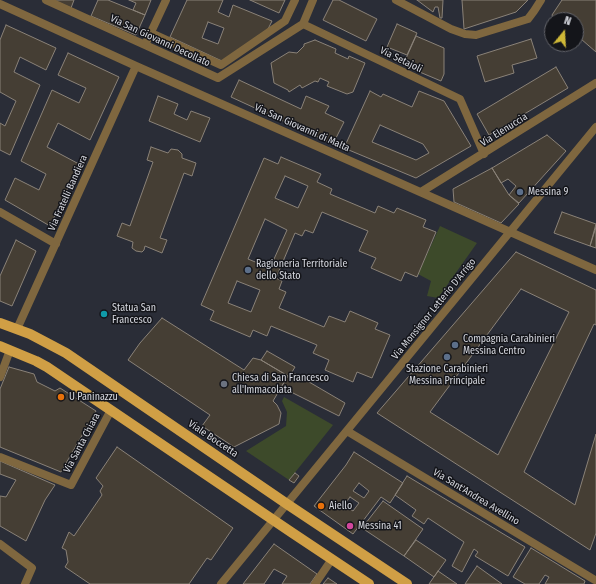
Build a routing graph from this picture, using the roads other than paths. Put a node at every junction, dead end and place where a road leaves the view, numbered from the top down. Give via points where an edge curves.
1 (46, 0) edge
2 (166, 0) edge
3 (295, 0) edge
4 (313, 0) edge
5 (396, 0) edge
6 (541, 0) edge
7 (0, 4) edge
8 (303, 24) junction
9 (151, 33) junction
10 (146, 45) junction
11 (136, 66) junction
12 (596, 83) edge
13 (596, 127) edge
14 (484, 154) junction
15 (421, 192) junction
16 (0, 212) edge
17 (510, 232) junction
18 (56, 244) junction
19 (596, 270) edge
20 (0, 323) edge
21 (17, 329) junction
22 (0, 346) edge
23 (10, 350) junction
24 (0, 376) edge
25 (111, 410) junction
26 (348, 431) junction
27 (0, 457) edge
28 (287, 504) junction
29 (273, 521) junction
30 (0, 544) edge
31 (332, 559) junction
32 (595, 580) edge
33 (25, 584) edge
34 (221, 584) edge
35 (315, 584) edge
36 (369, 584) edge
37 (407, 584) edge

1 - 10 street, Via San Giovanni Decollato
2 - 9 street
3 - 9 street via 285,21 221,65
4 - 8 street
5 - 6 street via 451,30 476,35 528,19
7 - 11 street, Via San Giovanni di Malta
8 - 10 street, Via San Giovanni Decollato via 218,78
8 - 14 street, Via Setajoli via 460,99
9 - 10 street
11 - 15 street, Via San Giovanni di Malta
11 - 18 street, Via Fratelli Bandiera
12 - 14 street, Via Elenuccia
13 - 17 street, Via Monsignor Letterio D'Arrigo
14 - 15 street, Via Elenuccia
15 - 17 street, Via San Giovanni di Malta
16 - 18 street
17 - 19 street, Via San Giovanni di Malta
17 - 26 street, Via Monsignor Letterio D'Arrigo
18 - 21 street, Via Fratelli Bandiera
20 - 21 main road, Viale Boccetta
21 - 28 main road, Viale Boccetta via 66,353
22 - 23 main road
23 - 24 street
23 - 25 main road via 47,366
25 - 27 street, Via Santa Chiara via 71,485
25 - 29 main road
26 - 28 street, Via Monsignor Letterio D'Arrigo
26 - 32 street, Via Sant'Andrea Avellino
28 - 29 street, Via Monsignor Letterio D'Arrigo
28 - 37 main road, Viale Boccetta
29 - 31 main road
29 - 34 street, Via Monsignor Letterio D'Arrigo
30 - 33 street via 32,568
31 - 35 street
31 - 36 main road

